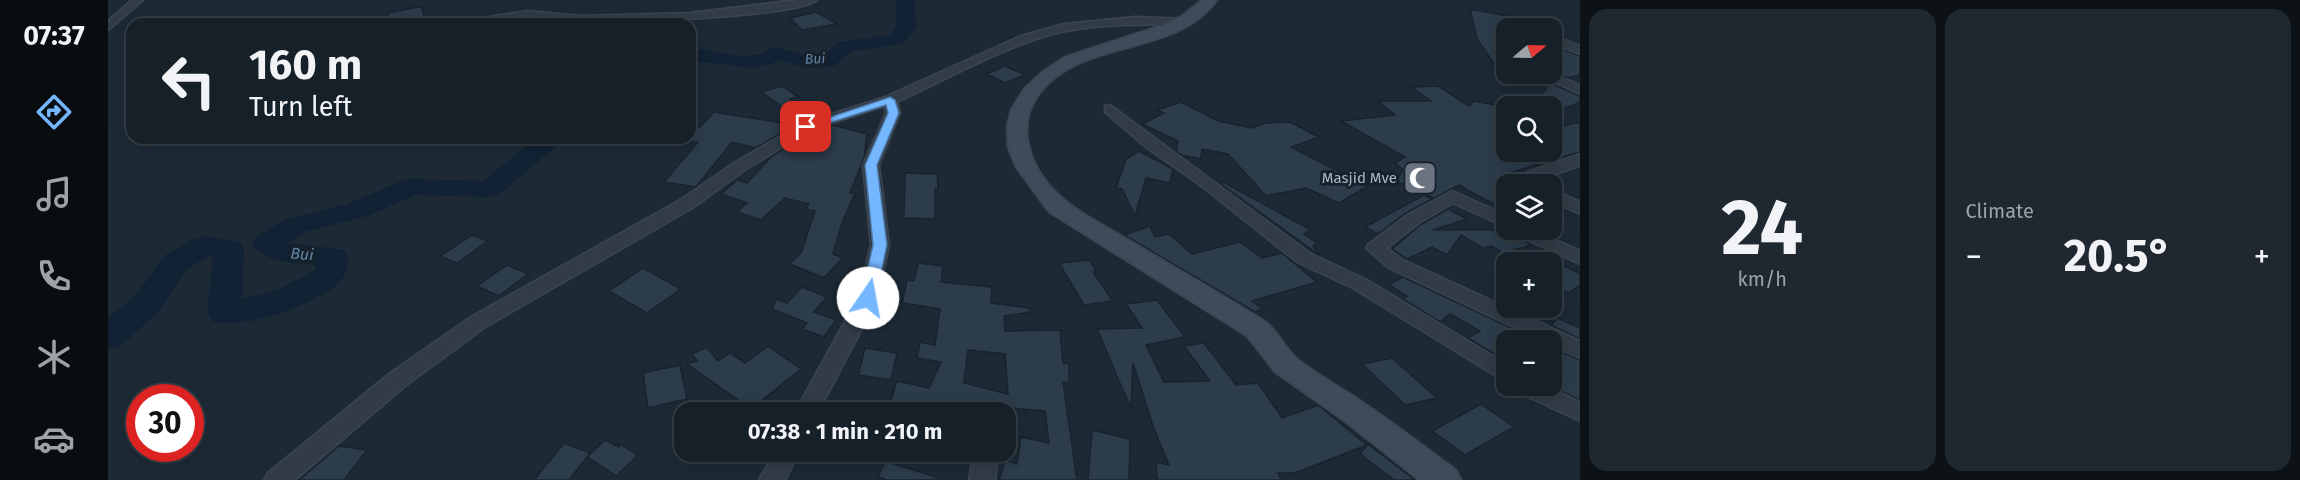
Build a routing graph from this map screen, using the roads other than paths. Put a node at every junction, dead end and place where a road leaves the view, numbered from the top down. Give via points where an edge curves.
1 (138, 0) edge
2 (812, 0) edge
3 (1210, 0) edge
4 (502, 18) edge
5 (569, 18) edge
6 (616, 18) edge
7 (1184, 22) junction
8 (108, 27) edge
9 (1562, 43) edge
10 (1580, 50) edge
11 (1562, 82) edge
12 (1580, 90) edge
13 (890, 100) junction
14 (1110, 110) dead end
15 (1580, 159) edge
16 (1535, 174) edge
17 (1562, 200) edge
18 (1580, 209) edge
19 (1496, 217) edge
20 (1542, 240) edge
21 (1580, 258) edge
22 (1580, 350) edge
23 (1496, 368) edge
24 (1547, 396) edge
25 (812, 402) edge
26 (1580, 412) edge
27 (782, 462) edge
28 (985, 462) edge
29 (277, 480) edge
30 (772, 480) edge
31 (982, 480) edge
32 (1444, 480) edge

1 - 8 street
2 - 6 street via 690,16
3 - 7 main road
4 - 5 street via 528,14
7 - 13 street via 1135,20 1064,28 1024,39
7 - 32 main road via 1071,61 1040,82 1022,103 1014,132 1023,163 1040,190 1057,207 1257,329 1285,365
9 - 10 street
11 - 12 street
13 - 25 street via 893,113 871,165 880,245 868,298
13 - 29 street via 806,127 679,208 478,322 397,380
14 - 23 street via 1304,258 1388,300
15 - 16 street
17 - 18 street
19 - 22 street via 1452,196 1375,248 1396,264
20 - 21 street
24 - 26 street
27 - 30 street
28 - 31 street

